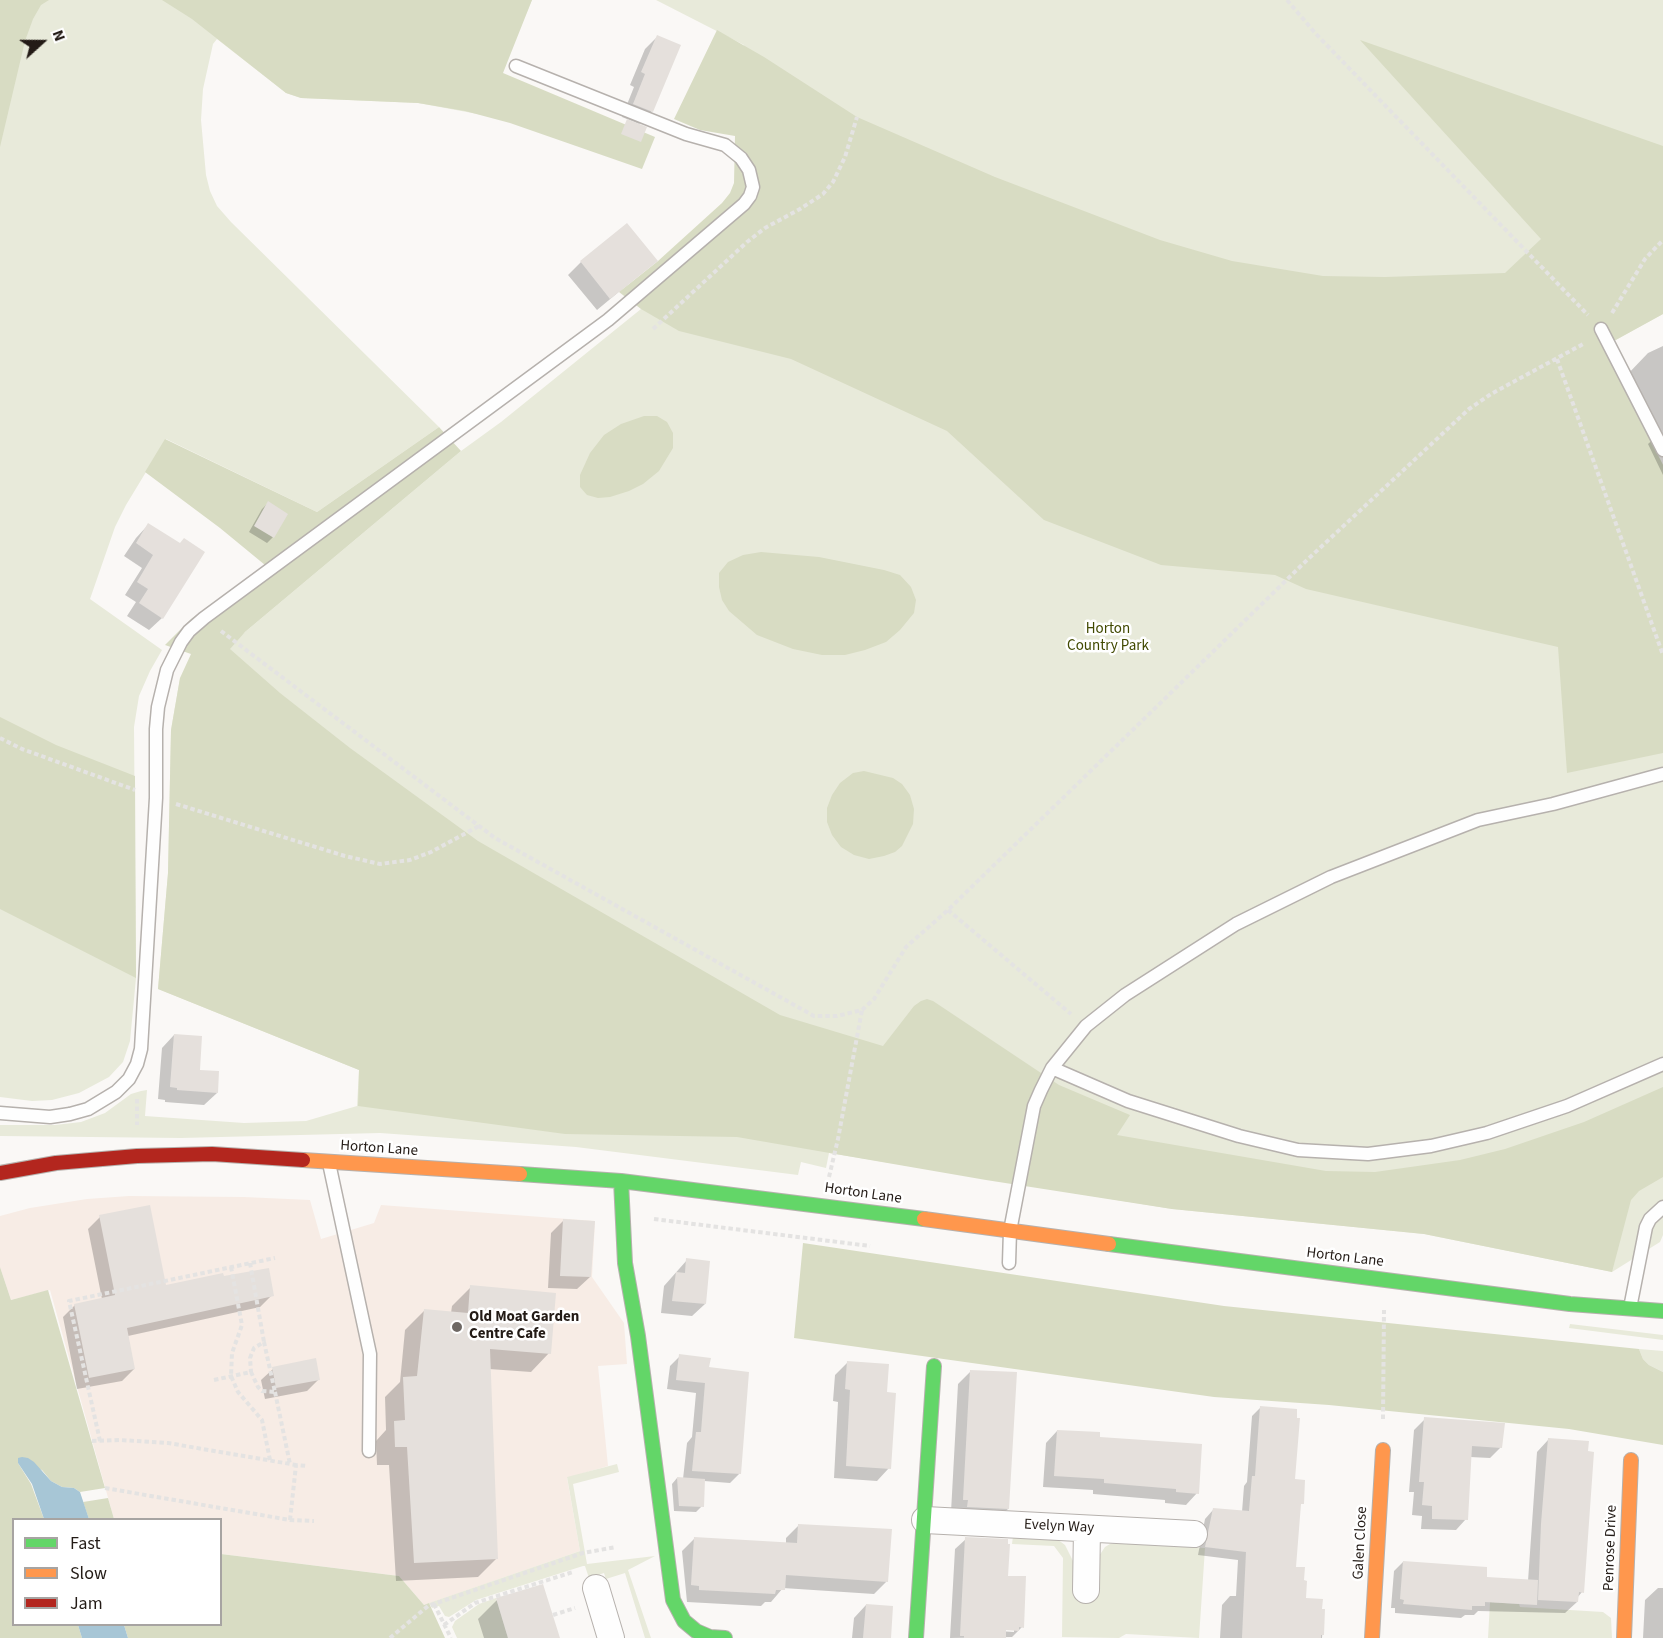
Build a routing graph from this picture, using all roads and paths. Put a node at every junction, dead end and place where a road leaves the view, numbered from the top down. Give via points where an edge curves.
1 (1287, 0) edge
2 (516, 66) dead end
3 (857, 117) dead end
4 (1663, 240) edge
5 (653, 329) dead end
6 (1601, 329) junction
7 (1557, 359) junction
8 (1663, 450) edge
9 (204, 618) junction
10 (1663, 655) edge
11 (0, 738) edge
12 (1663, 774) edge
13 (156, 798) junction
14 (480, 826) junction
15 (948, 910) junction
16 (862, 1010) junction
17 (1086, 1026) junction
18 (1663, 1064) edge
19 (1052, 1068) junction
20 (129, 1079) junction
21 (0, 1113) edge
22 (137, 1156) junction
23 (3, 1158) dead end
24 (329, 1162) junction
25 (56, 1163) junction
26 (0, 1173) edge
27 (819, 1178) dead end
28 (621, 1180) junction
29 (1663, 1207) edge
30 (622, 1215) junction
31 (1011, 1231) junction
32 (881, 1247) dead end
33 (274, 1258) dead end
34 (250, 1263) junction
35 (1009, 1263) dead end
36 (231, 1267) junction
37 (1630, 1308) junction
38 (1395, 1310) dead end
39 (1663, 1311) edge
40 (264, 1342) junction
41 (934, 1366) dead end
42 (251, 1372) junction
43 (231, 1376) junction
44 (214, 1380) dead end
45 (275, 1392) junction
46 (100, 1441) junction
47 (92, 1442) dead end
48 (1383, 1450) joint
49 (369, 1451) dead end
50 (270, 1460) junction
51 (1631, 1460) dead end
52 (290, 1464) junction
53 (296, 1465) junction
54 (307, 1466) dead end
55 (105, 1488) dead end
56 (290, 1520) junction
57 (924, 1520) junction
58 (314, 1521) dead end
59 (1087, 1529) junction
60 (1194, 1534) dead end
61 (616, 1547) dead end
62 (596, 1588) joint
63 (1086, 1590) dead end
64 (434, 1604) junction
65 (444, 1625) junction
66 (390, 1638) edge
67 (451, 1638) edge
68 (611, 1638) edge
69 (725, 1638) edge
70 (916, 1638) edge
71 (1372, 1638) edge
72 (1624, 1638) edge

1 - 6 path
2 - 9 lane via 686,134 725,145 749,170 753,187 750,196 608,320
3 - 5 path via 845,157 823,194 747,242
4 - 6 path via 1645,259
6 - 7 path
6 - 8 lane
7 - 10 path
7 - 15 path via 1469,409 1307,560
9 - 13 lane via 189,631 172,656 162,686 156,729
9 - 14 path
11 - 13 path
12 - 17 lane via 1478,820 1331,877 1236,924 1144,981
13 - 14 path via 380,864 410,860
13 - 20 lane via 141,1049
14 - 16 path via 495,838 814,1016
15 - 16 path via 906,947 874,999
15 - 17 path
16 - 27 path via 830,1177
17 - 19 lane
18 - 19 lane via 1576,1102 1487,1133 1431,1146 1368,1154 1298,1150 1239,1136 1128,1101
19 - 31 lane via 1034,1106
20 - 21 lane via 105,1101 70,1114 30,1117
20 - 22 path via 137,1094
22 - 24 street, Horton Lane via 212,1154
22 - 25 street, Horton Lane
23 - 25 street, Horton Lane
24 - 28 street, Horton Lane
24 - 49 lane via 370,1354
25 - 26 street, Horton Lane
28 - 30 street
28 - 31 street, Horton Lane
29 - 37 lane via 1646,1227
30 - 32 path
30 - 69 street via 625,1263 673,1600 684,1621 696,1631
31 - 35 lane
31 - 37 street, Horton Lane via 1570,1304
33 - 34 path
34 - 36 path
34 - 40 path
36 - 43 path via 242,1325 232,1353
36 - 46 path via 69,1301
37 - 39 street, Horton Lane
38 - 48 path via 1384,1309
40 - 42 path via 252,1353
40 - 45 path
41 - 57 street
42 - 43 path
42 - 45 path via 262,1391
43 - 44 path
43 - 50 path via 238,1392 259,1415
45 - 52 path
46 - 47 path
46 - 50 path via 168,1443
48 - 71 street, Galen Close
50 - 52 path
51 - 72 street, Penrose Drive
52 - 53 path
53 - 54 path
53 - 56 path
55 - 56 path
56 - 58 path
57 - 59 street, Evelyn Way
57 - 70 street
59 - 60 street, Evelyn Way
59 - 63 street
61 - 64 path via 583,1553
62 - 65 path via 587,1583 582,1570 475,1603
62 - 68 street
64 - 65 path
64 - 66 path
65 - 67 path

